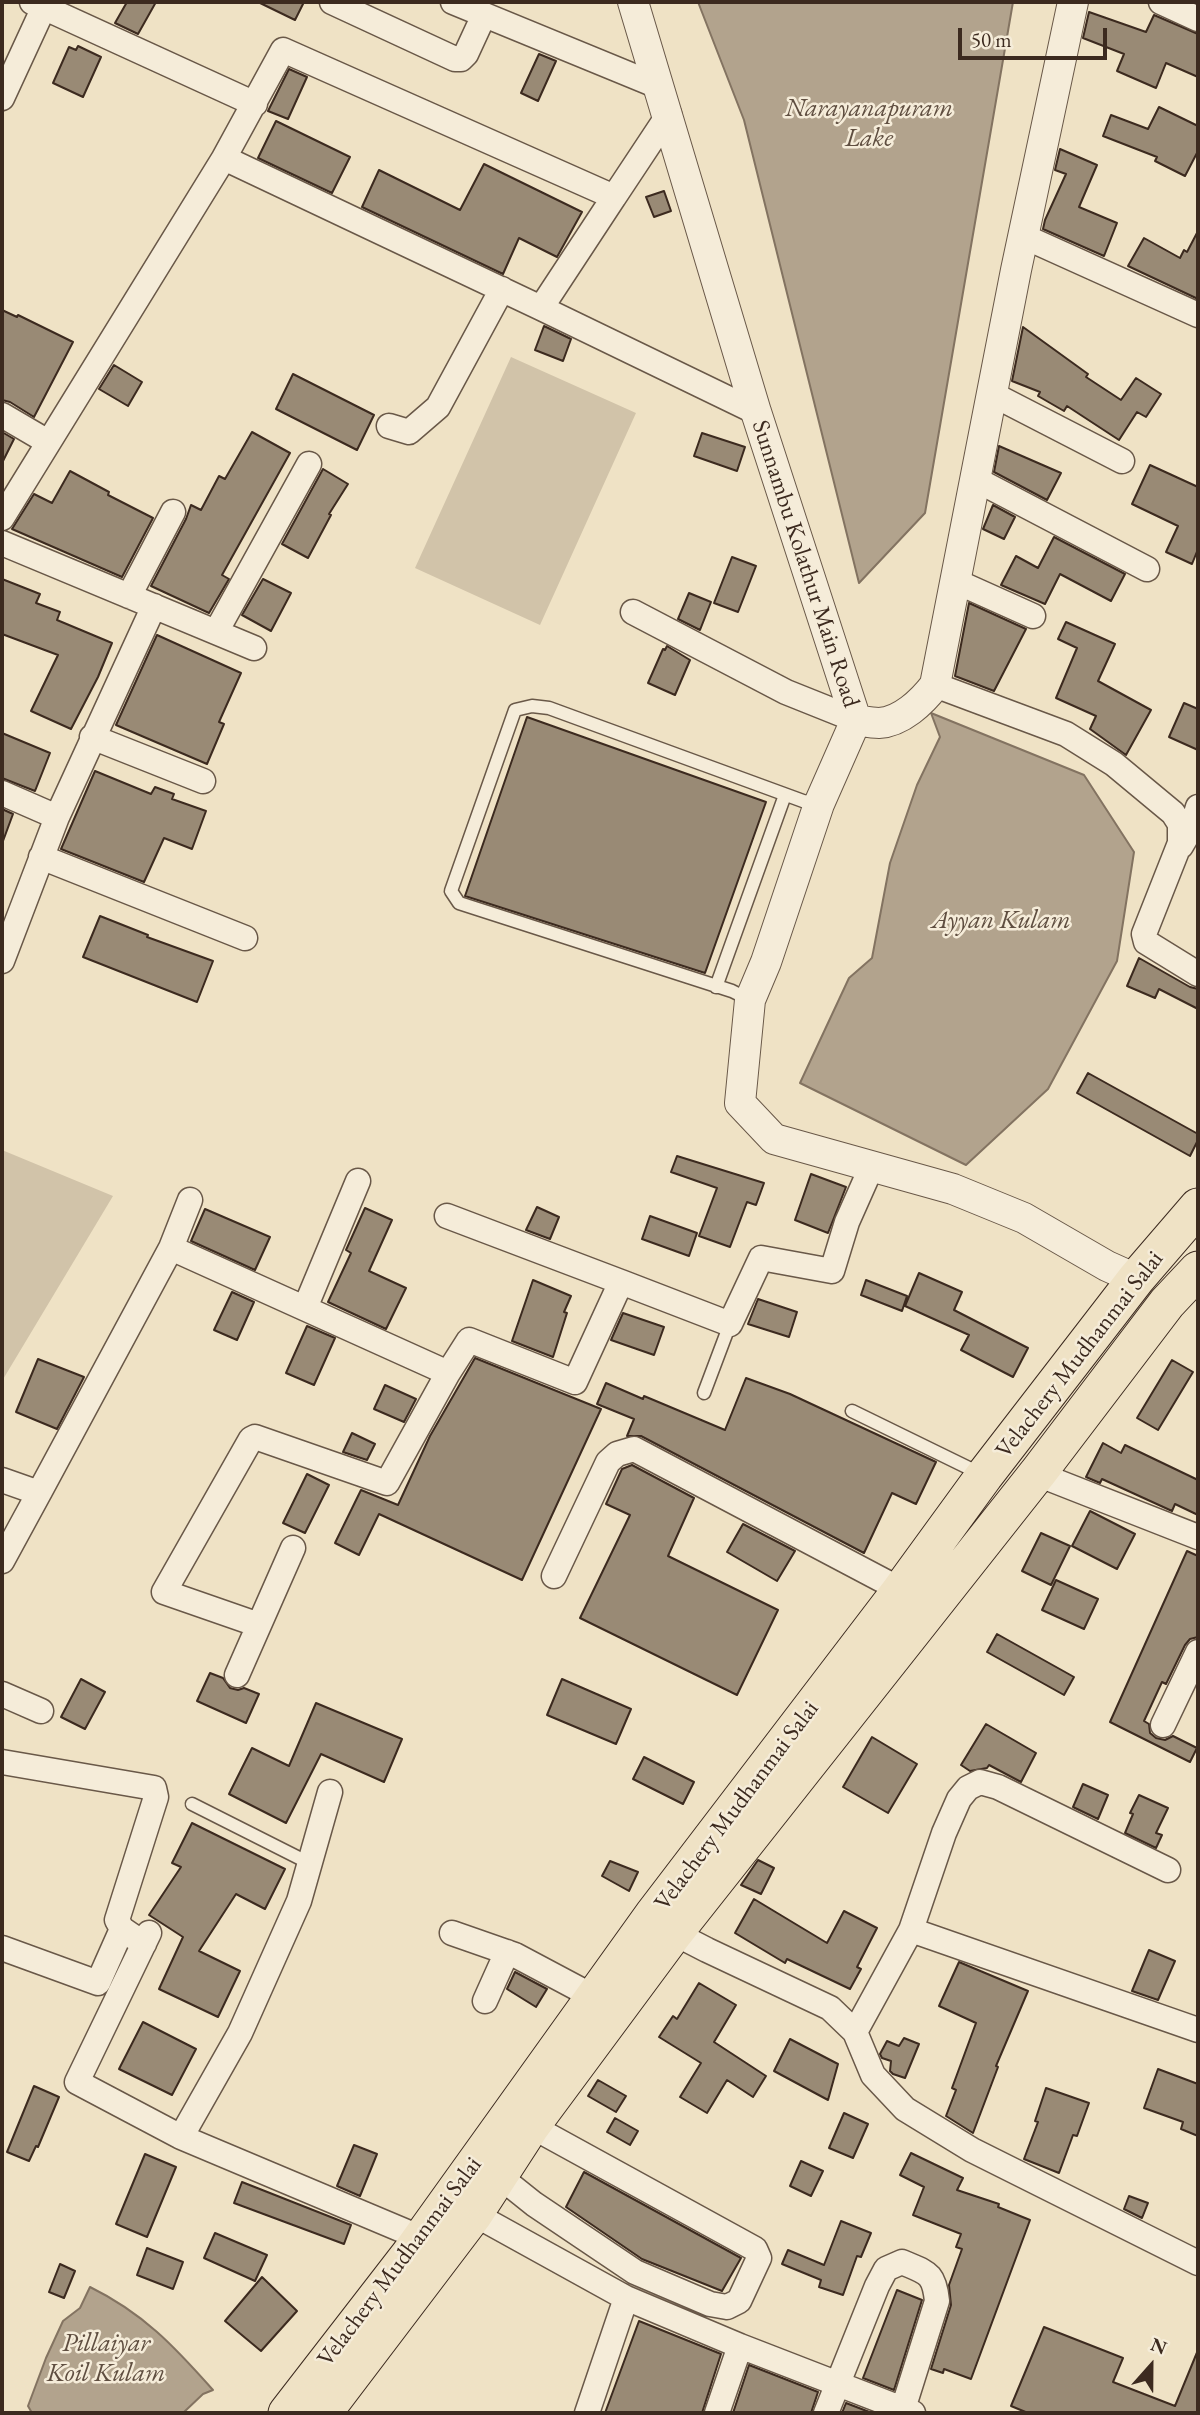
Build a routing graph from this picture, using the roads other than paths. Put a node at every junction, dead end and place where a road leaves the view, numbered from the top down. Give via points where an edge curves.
1 (332, 2) edge
2 (453, 2) edge
3 (633, 2) edge
4 (1073, 2) edge
5 (1161, 2) edge
6 (38, 5) edge
7 (484, 15) junction
8 (1198, 19) edge
9 (2, 97) edge
10 (664, 100) junction
11 (255, 104) junction
12 (223, 158) junction
13 (614, 197) junction
14 (1025, 237) junction
15 (502, 289) junction
16 (541, 307) junction
17 (1198, 315) edge
18 (992, 394) junction
19 (756, 412) junction
20 (2, 415) edge
21 (389, 426) dead end
22 (48, 442) junction
23 (1122, 461) dead end
24 (309, 464) dead end
25 (975, 479) junction
26 (173, 512) dead end
27 (2, 518) edge
28 (2, 543) edge
29 (1147, 569) dead end
30 (955, 580) junction
31 (129, 596) junction
32 (154, 606) junction
33 (633, 612) dead end
34 (1033, 616) dead end
35 (216, 632) junction
36 (254, 649) dead end
37 (934, 685) junction
38 (856, 720) junction
39 (92, 737) junction
40 (203, 782) dead end
41 (2, 793) edge
42 (785, 794) junction
43 (819, 804) junction
44 (1198, 807) edge
45 (57, 817) junction
46 (1176, 852) junction
47 (41, 858) junction
48 (245, 938) dead end
49 (2, 961) edge
50 (1198, 974) edge
51 (716, 987) junction
52 (750, 1000) junction
53 (871, 1167) junction
54 (358, 1181) dead end
55 (190, 1200) dead end
56 (1198, 1208) edge
57 (447, 1216) dead end
58 (171, 1248) junction
59 (1198, 1270) edge
60 (1136, 1279) junction
61 (621, 1282) junction
62 (305, 1308) junction
63 (730, 1324) junction
64 (448, 1373) junction
65 (705, 1393) dead end
66 (852, 1411) dead end
67 (1040, 1470) junction
68 (984, 1476) junction
69 (2, 1480) edge
70 (39, 1493) junction
71 (1198, 1537) edge
72 (293, 1548) dead end
73 (2, 1561) edge
74 (554, 1576) dead end
75 (901, 1590) junction
76 (259, 1625) junction
77 (1198, 1652) edge
78 (237, 1675) dead end
79 (2, 1694) edge
80 (41, 1711) dead end
81 (1163, 1725) dead end
82 (2, 1762) edge
83 (330, 1793) dead end
84 (192, 1804) dead end
85 (309, 1863) junction
86 (1168, 1870) dead end
87 (664, 1924) junction
88 (122, 1929) junction
89 (911, 1930) junction
90 (452, 1933) dead end
91 (2, 1948) edge
92 (507, 1952) junction
93 (118, 1968) junction
94 (594, 1997) junction
95 (485, 2001) dead end
96 (1198, 2030) edge
97 (855, 2032) junction
98 (531, 2126) junction
99 (181, 2137) junction
100 (499, 2176) junction
101 (474, 2214) junction
102 (421, 2238) junction
103 (1198, 2263) edge
104 (626, 2298) junction
105 (740, 2346) junction
106 (837, 2385) junction
107 (908, 2411) edge
108 (287, 2413) edge
109 (323, 2413) edge
110 (587, 2413) edge
111 (717, 2413) edge
112 (826, 2413) edge

1 - 7 street via 455,59 466,54
2 - 7 street
3 - 10 street, Sunnambu Kolathur Main Road
4 - 14 street
5 - 8 street
6 - 9 street
6 - 11 street
7 - 10 street
10 - 13 street
10 - 19 street, Sunnambu Kolathur Main Road
11 - 12 street
11 - 13 street via 283,50
12 - 15 street
12 - 22 street
13 - 16 street
14 - 17 street
14 - 18 street
15 - 16 street
15 - 21 street via 438,407 409,432
16 - 19 street
18 - 23 street
18 - 25 street
19 - 38 street, Sunnambu Kolathur Main Road
20 - 22 street
22 - 27 street
24 - 35 street
25 - 29 street
25 - 30 street
26 - 31 street
28 - 31 street
30 - 34 street
30 - 37 street
31 - 32 street
32 - 35 street
32 - 39 street
33 - 38 street via 786,692
35 - 36 street
37 - 38 street via 922,702 899,716 881,723
37 - 46 street via 1066,734 1114,764 1173,813 1181,834
38 - 43 street, Sunnambu Kolathur Main Road
39 - 40 street
39 - 45 street
41 - 45 street
42 - 43 lane
42 - 51 lane
42 - 51 lane via 549,708 515,710 451,891 454,897 459,903
43 - 52 street, Sunnambu Kolathur Main Road
44 - 46 street
45 - 47 street
46 - 50 street via 1144,934 1146,942
47 - 48 street
47 - 49 street
51 - 52 lane
52 - 53 street, Sunnambu Kolathur Main Road via 740,1103 774,1139
53 - 60 street, Sunnambu Kolathur Main Road via 953,1189 1024,1218
53 - 63 street via 832,1271 761,1258
54 - 62 street
55 - 58 street
56 - 60 main road, Velachery Mudhanmai Salai
57 - 61 street
58 - 62 street
58 - 70 street
59 - 67 main road, Velachery Mudhanmai Salai via 1167,1303
60 - 68 main road, Velachery Mudhanmai Salai
61 - 63 street
61 - 64 street via 575,1382 469,1340
62 - 64 street
63 - 65 lane
64 - 76 street via 387,1483 251,1439 164,1592
66 - 68 lane
67 - 71 street via 1045,1478
67 - 87 main road, Velachery Mudhanmai Salai
68 - 75 main road, Velachery Mudhanmai Salai
69 - 70 street
70 - 73 street
72 - 76 street
74 - 75 street via 608,1462 634,1449
75 - 87 main road, Velachery Mudhanmai Salai
76 - 78 street
77 - 81 street
79 - 80 street
82 - 88 street via 154,1788 156,1797 117,1920
83 - 85 street
84 - 85 lane
85 - 99 street via 299,1901 240,2033
86 - 89 street via 980,1782 958,1799
87 - 94 main road, Velachery Mudhanmai Salai
87 - 97 street via 830,2008
87 - 98 main road, Velachery Mudhanmai Salai
88 - 93 street
88 - 93 street via 146,1938
89 - 96 street
89 - 97 street
90 - 92 street
91 - 93 street via 98,1983
92 - 94 street
92 - 95 street
93 - 99 street via 77,2082
94 - 102 main road, Velachery Mudhanmai Salai
97 - 103 street via 873,2076 905,2109 972,2150
98 - 100 main road, Velachery Mudhanmai Salai
98 - 100 street via 755,2249 759,2258 739,2301 727,2307 710,2304 635,2272
99 - 102 street
100 - 101 main road, Velachery Mudhanmai Salai
101 - 104 street
101 - 109 main road, Velachery Mudhanmai Salai
102 - 108 main road, Velachery Mudhanmai Salai
104 - 105 street
104 - 110 street
105 - 106 street
105 - 111 street
106 - 107 street
106 - 107 street via 877,2286 887,2269 902,2262 927,2273 935,2284 937,2301
106 - 112 street

